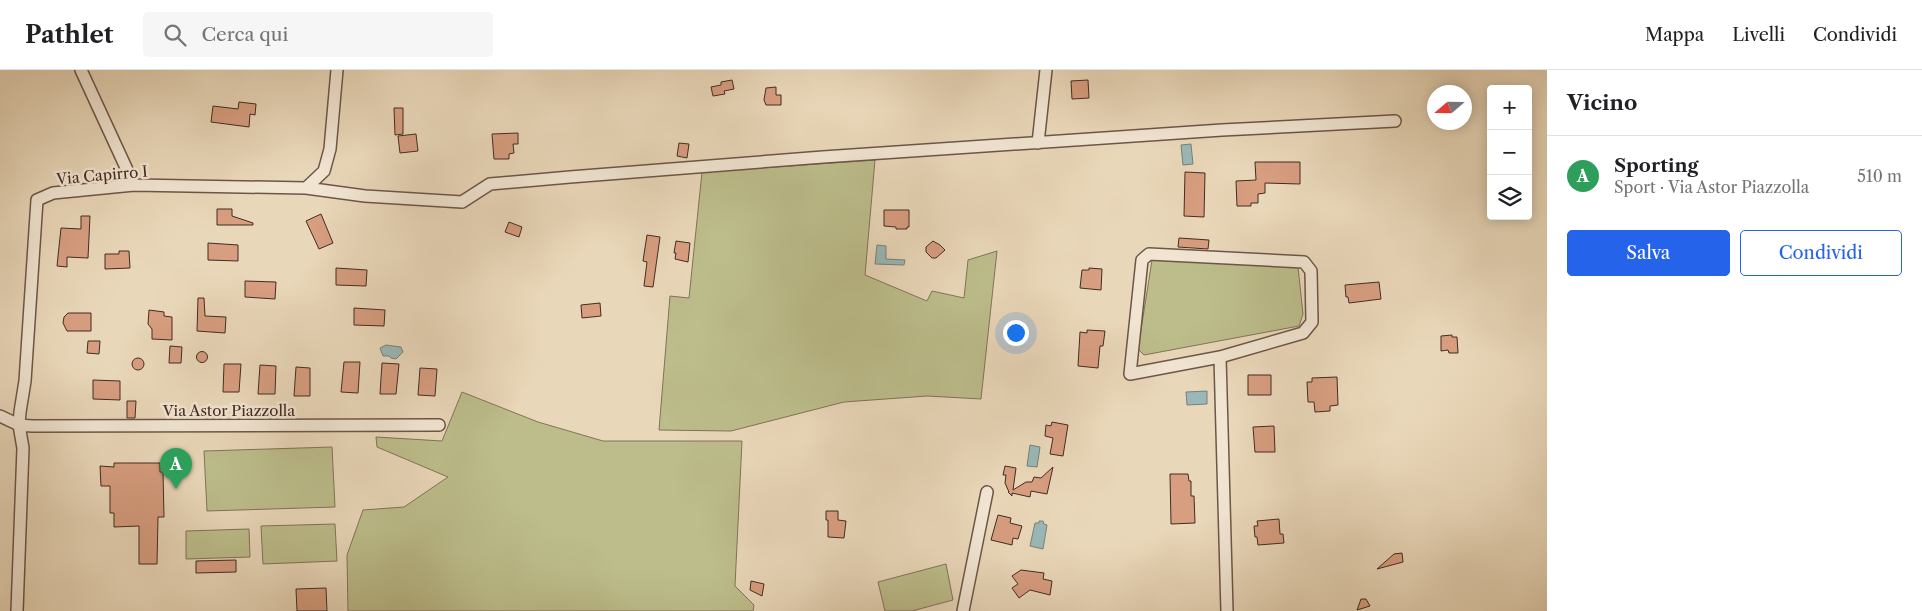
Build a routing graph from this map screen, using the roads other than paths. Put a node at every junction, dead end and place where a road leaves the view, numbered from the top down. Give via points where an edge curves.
1 (81, 70) edge
2 (337, 70) edge
3 (1046, 70) edge
4 (1395, 121) dead end
5 (1038, 143) junction
6 (134, 185) junction
7 (306, 188) junction
8 (1220, 357) junction
9 (0, 416) edge
10 (19, 425) junction
11 (439, 425) dead end
12 (987, 492) dead end
13 (17, 611) edge
14 (963, 611) edge
15 (1227, 611) edge

1 - 6 street
2 - 7 street via 330,149 324,172
3 - 5 street
4 - 5 street, Via Capirro I
5 - 7 street, Via Capirro I via 490,184 462,202 365,196
6 - 7 street, Via Capirro I
6 - 10 street, Via Capirro I via 53,194 37,200
8 - 8 street via 1130,374 1142,260 1149,254 1304,262 1311,271 1312,322 1304,333
8 - 15 street
9 - 10 street
10 - 11 street, Via Astor Piazzolla
10 - 13 street, Via Capirro I via 23,448
12 - 14 street

